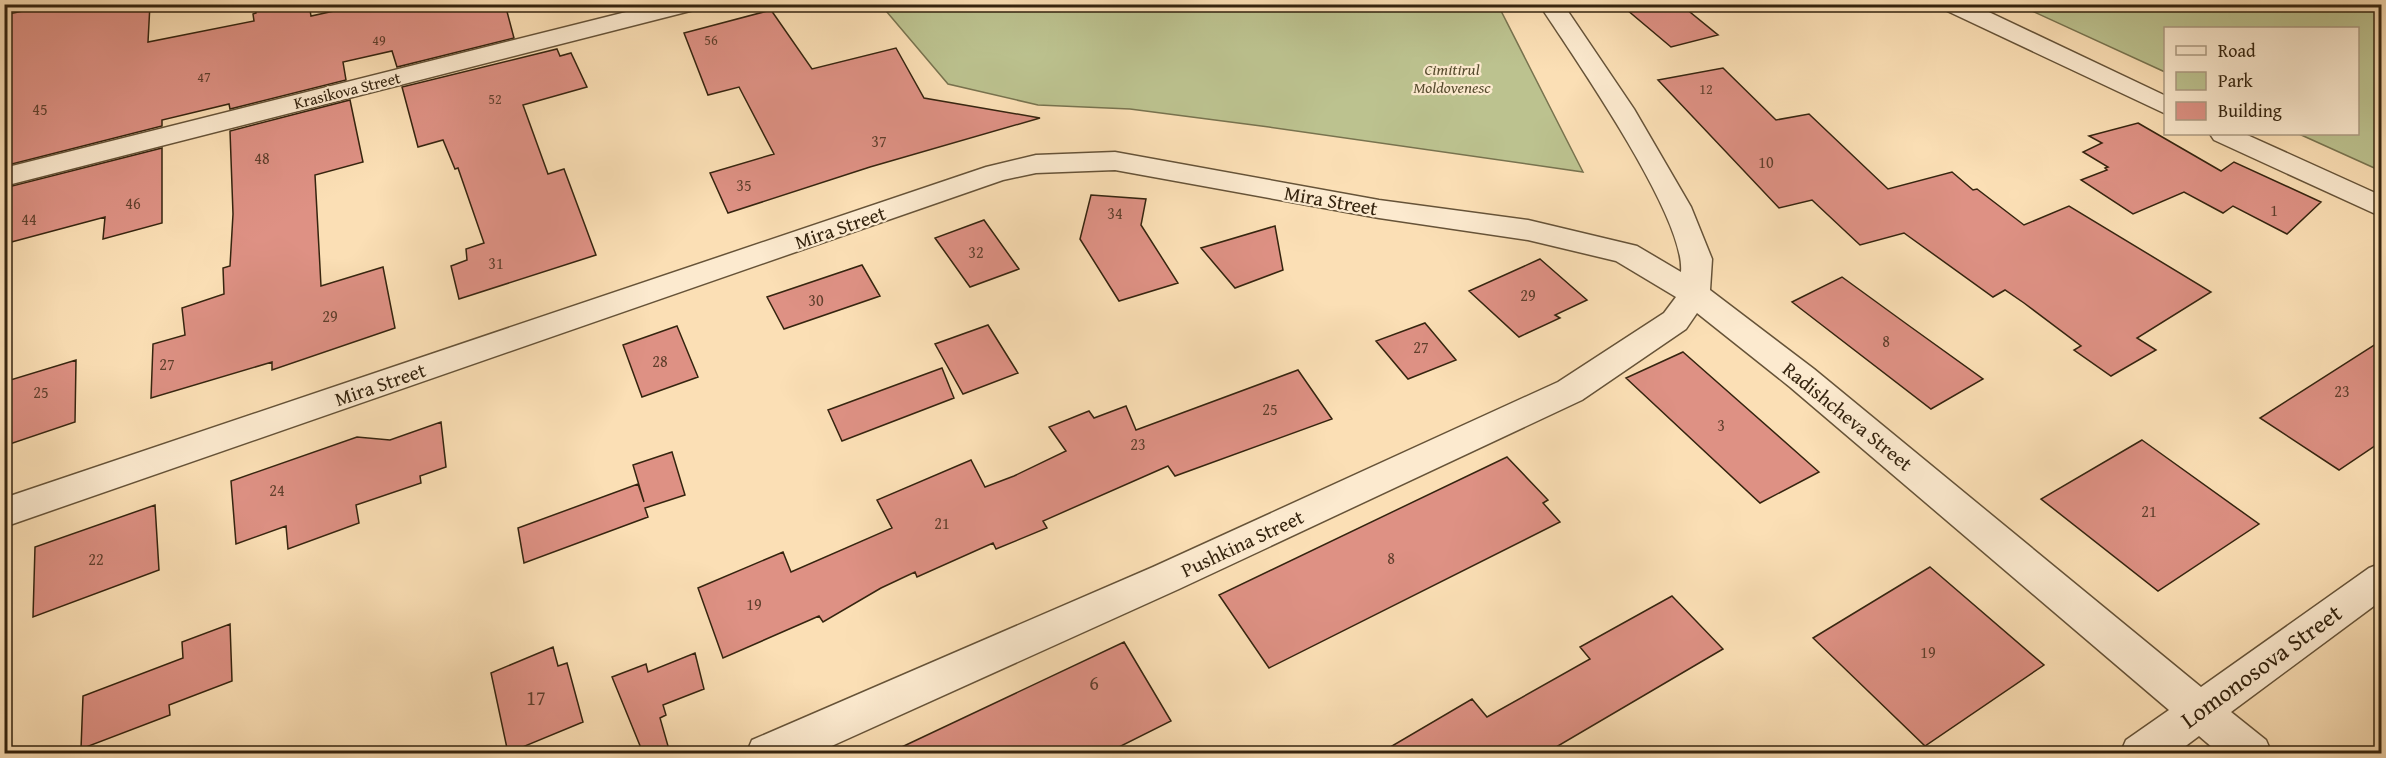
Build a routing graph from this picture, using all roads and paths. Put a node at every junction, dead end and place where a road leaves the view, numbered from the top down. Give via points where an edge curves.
1 (689, 4) edge
2 (1551, 4) edge
3 (1952, 4) edge
4 (2164, 105) edge
5 (2226, 135) edge
6 (4, 177) edge
7 (2382, 208) edge
8 (1694, 294) junction
9 (4, 513) edge
10 (2382, 579) edge
11 (2199, 711) junction
12 (767, 753) edge
13 (2141, 753) edge
14 (2251, 753) edge

1 - 6 street, Krasikova Street
2 - 8 street via 1621,109 1677,207 1697,259
3 - 4 street
5 - 7 street
8 - 9 street, Mira Street via 1626,253 1528,230 1379,209 1115,161 1036,164 996,173
8 - 11 street, Radishcheva Street via 1911,467
8 - 12 street, Pushkina Street via 1675,321 1570,391 1166,578
10 - 11 street, Lomonosova Street
11 - 13 street, Lomonosova Street
11 - 14 street, Radishcheva Street

